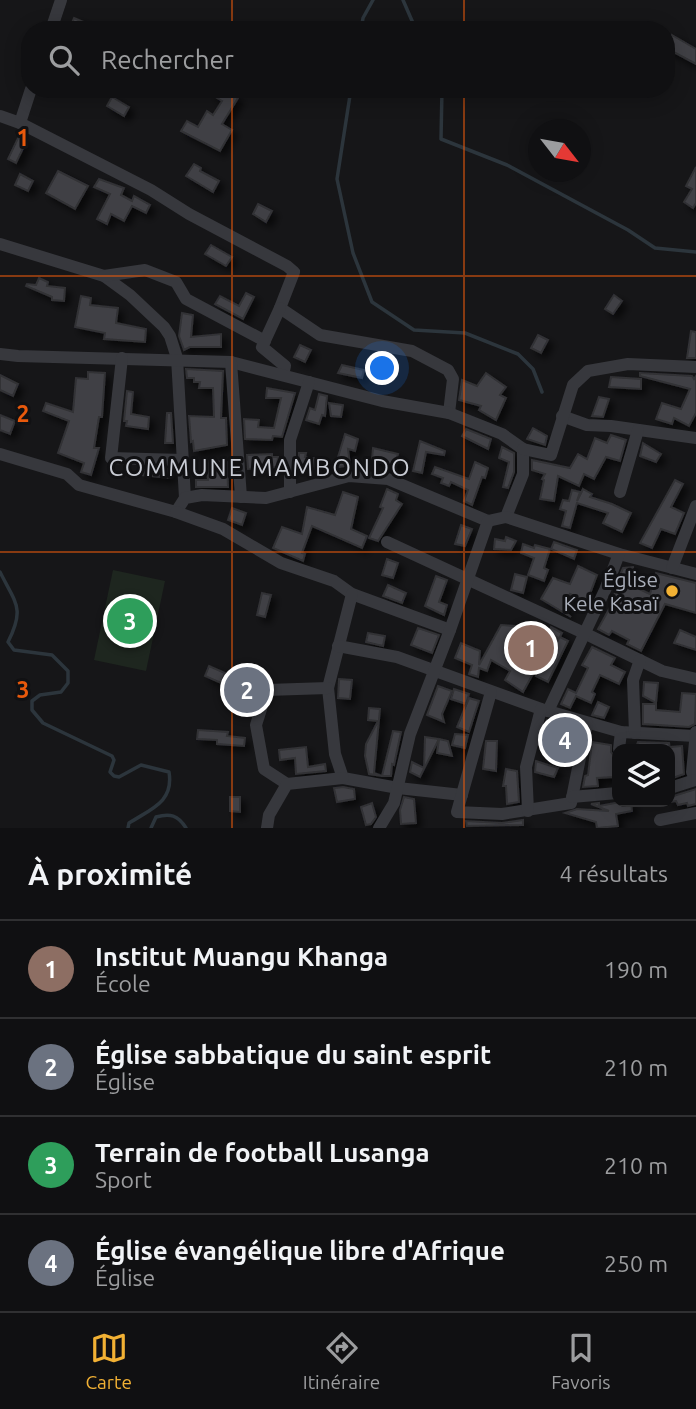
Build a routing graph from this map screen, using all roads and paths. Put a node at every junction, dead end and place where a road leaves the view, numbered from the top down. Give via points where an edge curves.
1 (61, 0) edge
2 (54, 21) edge
3 (28, 98) edge
4 (0, 116) edge
5 (20, 123) junction
6 (0, 244) edge
7 (104, 276) junction
8 (280, 308) junction
9 (265, 341) junction
10 (0, 354) edge
11 (122, 358) junction
12 (177, 358) junction
13 (231, 362) junction
14 (696, 367) edge
15 (283, 375) junction
16 (309, 382) junction
17 (449, 412) junction
18 (562, 416) junction
19 (638, 430) junction
20 (696, 438) edge
21 (523, 449) junction
22 (0, 454) edge
23 (183, 460) junction
24 (289, 492) junction
25 (620, 492) dead end
26 (241, 497) junction
27 (185, 498) junction
28 (696, 506) edge
29 (176, 512) junction
30 (506, 517) junction
31 (488, 521) junction
32 (387, 542) dead end
33 (620, 554) junction
34 (672, 568) junction
35 (696, 574) edge
36 (468, 580) junction
37 (352, 594) junction
38 (450, 630) junction
39 (584, 633) junction
40 (338, 646) junction
41 (640, 660) junction
42 (434, 672) junction
43 (696, 679) edge
44 (328, 688) junction
45 (491, 692) junction
46 (545, 710) junction
47 (587, 723) junction
48 (621, 732) junction
49 (635, 733) junction
50 (696, 734) edge
51 (620, 744) edge
52 (343, 778) junction
53 (696, 780) edge
54 (287, 784) junction
55 (675, 786) edge
56 (398, 788) junction
57 (612, 793) edge
58 (462, 794) junction
59 (572, 797) junction
60 (528, 811) junction
61 (696, 814) edge
62 (660, 820) dead end
63 (267, 828) edge
64 (379, 828) edge

1 - 2 street
3 - 5 street
4 - 5 street
5 - 8 street via 287,266 294,272
6 - 7 street
7 - 9 street via 145,270 176,282 186,299
7 - 12 street via 164,327
8 - 9 street
8 - 17 street via 320,335 412,351 449,370 453,379
9 - 15 street via 262,347 285,366
10 - 11 street
11 - 12 street
11 - 23 street via 111,458
12 - 13 street
12 - 23 street
13 - 15 street
13 - 26 street
14 - 18 street via 628,364 587,371 573,386
15 - 16 street
16 - 17 street
16 - 24 street via 290,440
17 - 21 street via 502,434
18 - 19 street via 587,425
18 - 21 street via 551,455
19 - 20 street
19 - 25 street
21 - 30 street via 523,474
22 - 29 street via 67,474 79,485
23 - 27 street
24 - 26 street via 266,498
24 - 31 street via 349,476 388,480
26 - 27 street
27 - 29 street
28 - 34 street
29 - 37 street via 223,529 281,563 334,580
30 - 31 street
30 - 33 street
31 - 36 street
32 - 36 street
33 - 34 street
33 - 39 street
34 - 35 street
36 - 38 street
36 - 39 street
37 - 38 street
37 - 40 street
38 - 42 street
39 - 41 street
39 - 46 street
40 - 42 street via 397,657
40 - 44 street
41 - 43 street
41 - 49 street via 633,680
42 - 45 street
42 - 56 street via 410,734
44 - 52 street via 335,754
44 - 54 street via 267,690 256,725 264,769
45 - 46 street
45 - 58 street
46 - 47 street
46 - 60 street via 526,767
47 - 48 street
47 - 59 street
48 - 49 street
48 - 51 street
49 - 50 street
50 - 53 street via 692,772
52 - 54 street
52 - 56 street
53 - 55 street
54 - 63 street via 269,815
56 - 58 street
56 - 64 street
57 - 59 street
58 - 60 street via 457,812
59 - 60 street via 571,803
61 - 62 street

